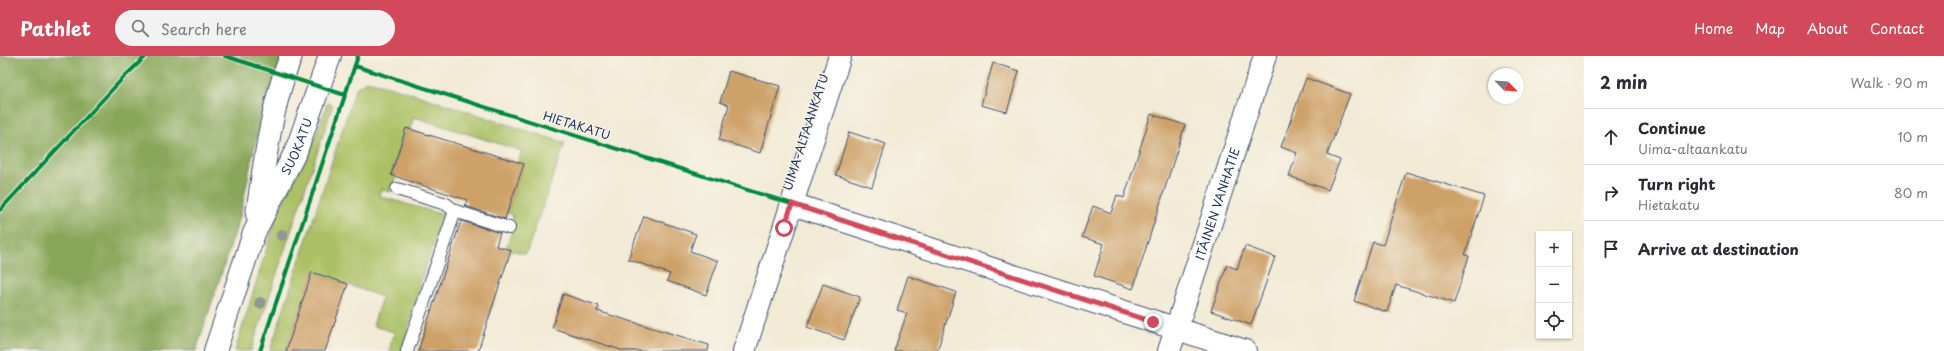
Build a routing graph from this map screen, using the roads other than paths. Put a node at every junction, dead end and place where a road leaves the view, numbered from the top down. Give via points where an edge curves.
1 (291, 56) edge
2 (330, 56) edge
3 (840, 56) edge
4 (1265, 56) edge
5 (397, 189) dead end
6 (792, 204) junction
7 (455, 211) junction
8 (509, 228) dead end
9 (254, 233) junction
10 (1177, 329) junction
11 (215, 351) edge
12 (407, 351) edge
13 (744, 351) edge
14 (1169, 351) edge
15 (1245, 351) edge

1 - 9 street, SUOKATU via 268,138
2 - 9 street, SUOKATU via 296,151
3 - 6 street, UIMA-ALTAANKATU
4 - 10 street, ITÄINEN VANHATIE
5 - 7 lane via 446,204
6 - 10 street
6 - 13 street, UIMA-ALTAANKATU
7 - 8 lane
7 - 12 lane
9 - 11 street, SUOKATU
10 - 14 street, ITÄINEN VANHATIE
10 - 15 street

